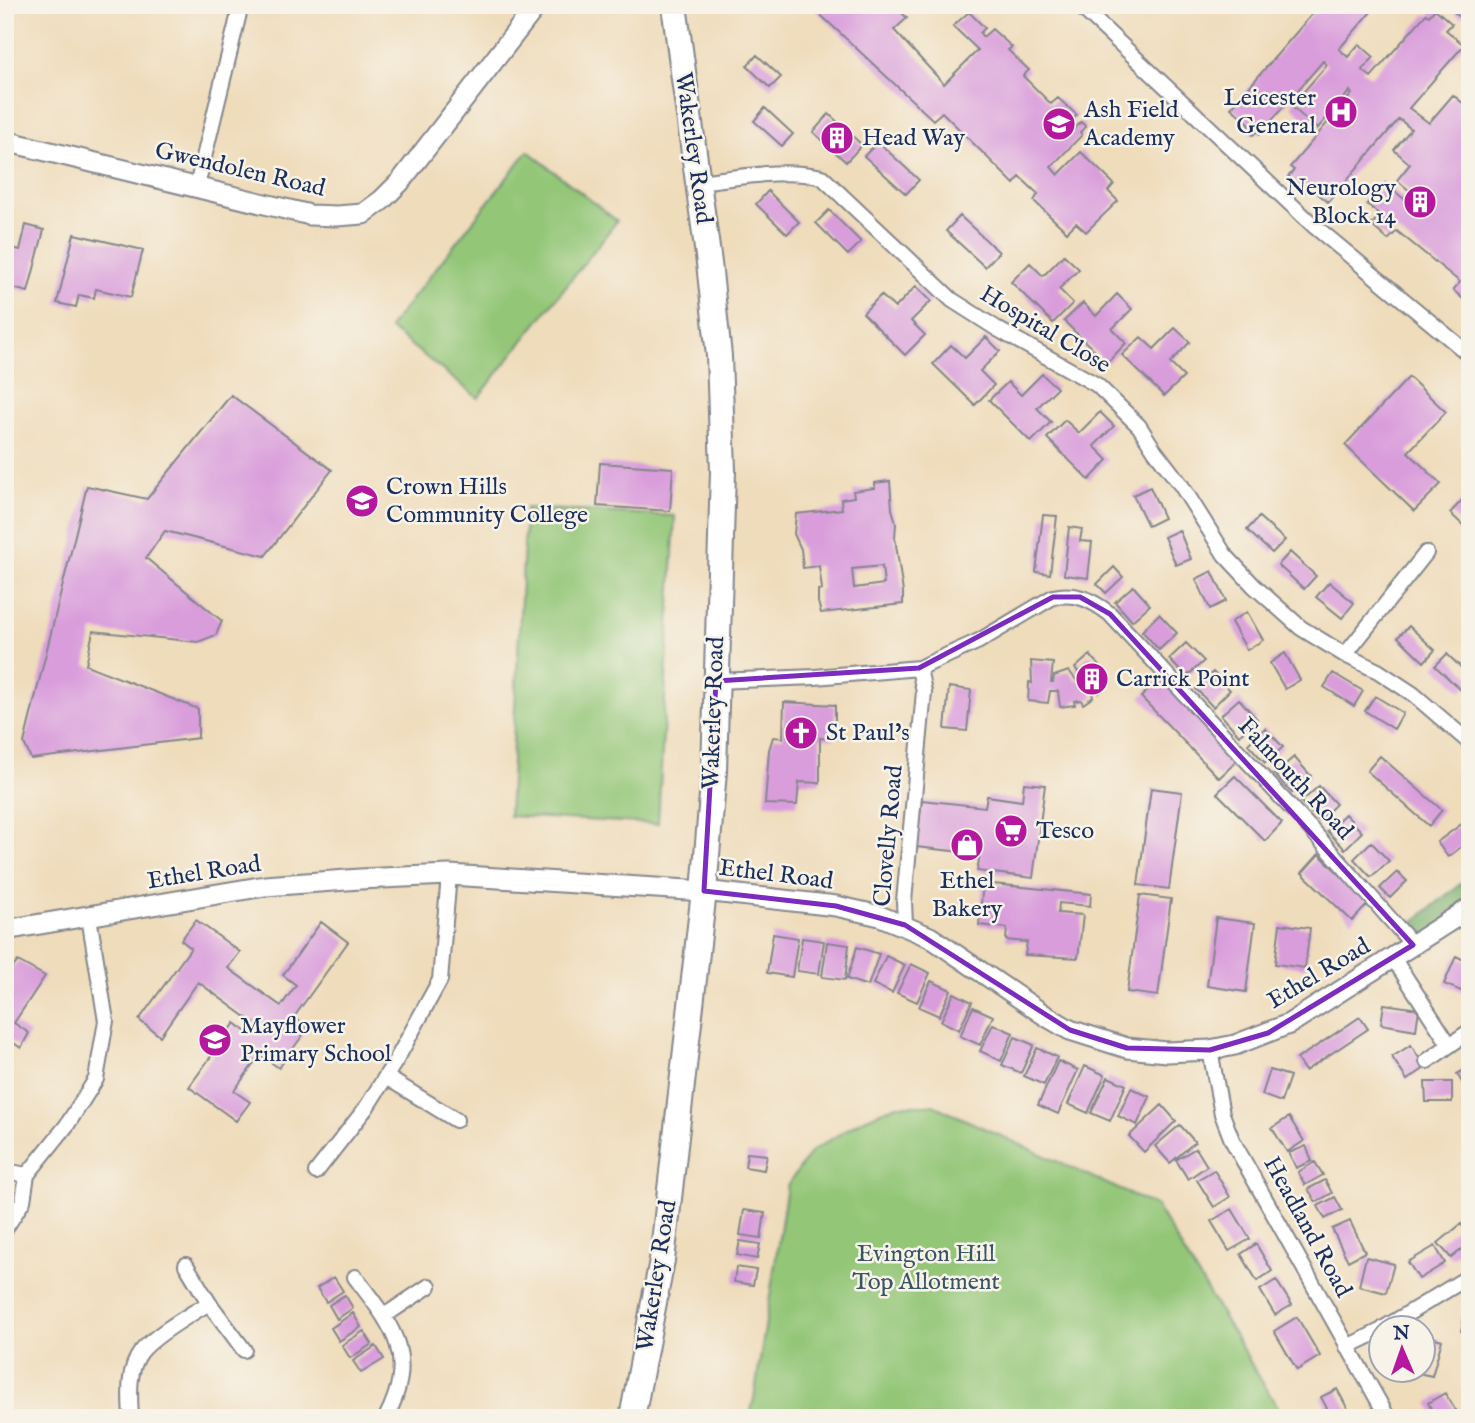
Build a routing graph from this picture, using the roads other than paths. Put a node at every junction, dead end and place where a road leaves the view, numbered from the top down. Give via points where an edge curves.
1 (241, 5) edge
2 (537, 5) edge
3 (674, 5) edge
4 (1079, 5) edge
5 (5, 141) edge
6 (696, 182) junction
7 (197, 186) junction
8 (1470, 355) edge
9 (1426, 553) dead end
10 (1345, 655) junction
11 (919, 668) junction
12 (716, 681) junction
13 (1470, 743) edge
14 (449, 875) junction
15 (704, 891) junction
16 (1470, 908) edge
17 (89, 917) junction
18 (905, 925) junction
19 (5, 930) edge
20 (1413, 945) junction
21 (1393, 958) junction
22 (1470, 1031) edge
23 (1449, 1044) junction
24 (1210, 1050) junction
25 (1427, 1061) dead end
26 (386, 1077) junction
27 (456, 1120) dead end
28 (5, 1171) edge
29 (316, 1172) dead end
30 (27, 1175) junction
31 (5, 1229) edge
32 (186, 1265) dead end
33 (1470, 1276) edge
34 (355, 1277) dead end
35 (429, 1286) dead end
36 (209, 1303) junction
37 (1407, 1314) edge
38 (384, 1316) junction
39 (1366, 1337) edge
40 (1347, 1347) junction
41 (244, 1350) dead end
42 (131, 1418) edge
43 (386, 1418) edge
44 (632, 1418) edge
45 (1388, 1418) edge

1 - 7 street
2 - 7 street, Gwendolen Road via 400,182 363,214 310,215
3 - 6 highway, Wakerley Road
4 - 8 street via 1313,225
5 - 7 street, Gwendolen Road
6 - 10 street, Hospital Close via 800,172 822,177 953,300 1097,385 1139,426 1224,555 1301,628
6 - 12 highway, Wakerley Road via 709,263 722,405
9 - 10 street
10 - 13 street, Hospital Close via 1413,694
11 - 12 street, Falmouth Road
11 - 18 street, Clovelly Road via 924,692
11 - 20 street, Falmouth Road via 979,641 1053,597 1095,602
12 - 15 highway, Wakerley Road
14 - 15 street, Ethel Road
14 - 17 street, Ethel Road via 265,886
14 - 26 street via 440,981
15 - 18 street, Ethel Road via 836,906
15 - 44 highway, Wakerley Road via 662,1260
16 - 20 street, Ethel Road
17 - 19 street, Ethel Road
17 - 30 street via 106,1021 96,1079
18 - 24 street, Ethel Road via 1070,1030 1127,1048
20 - 21 street, Ethel Road
21 - 23 street
21 - 24 street, Ethel Road via 1289,1024
22 - 23 street
23 - 25 street
24 - 40 street, Headland Road via 1222,1114 1232,1140
26 - 27 street
26 - 29 street
28 - 30 street
30 - 31 street via 23,1200
32 - 36 street
33 - 37 street
34 - 38 street
35 - 38 street
36 - 41 street
36 - 42 street via 140,1353 130,1381
38 - 43 street via 399,1345 401,1371
39 - 40 street
40 - 45 street, Headland Road

